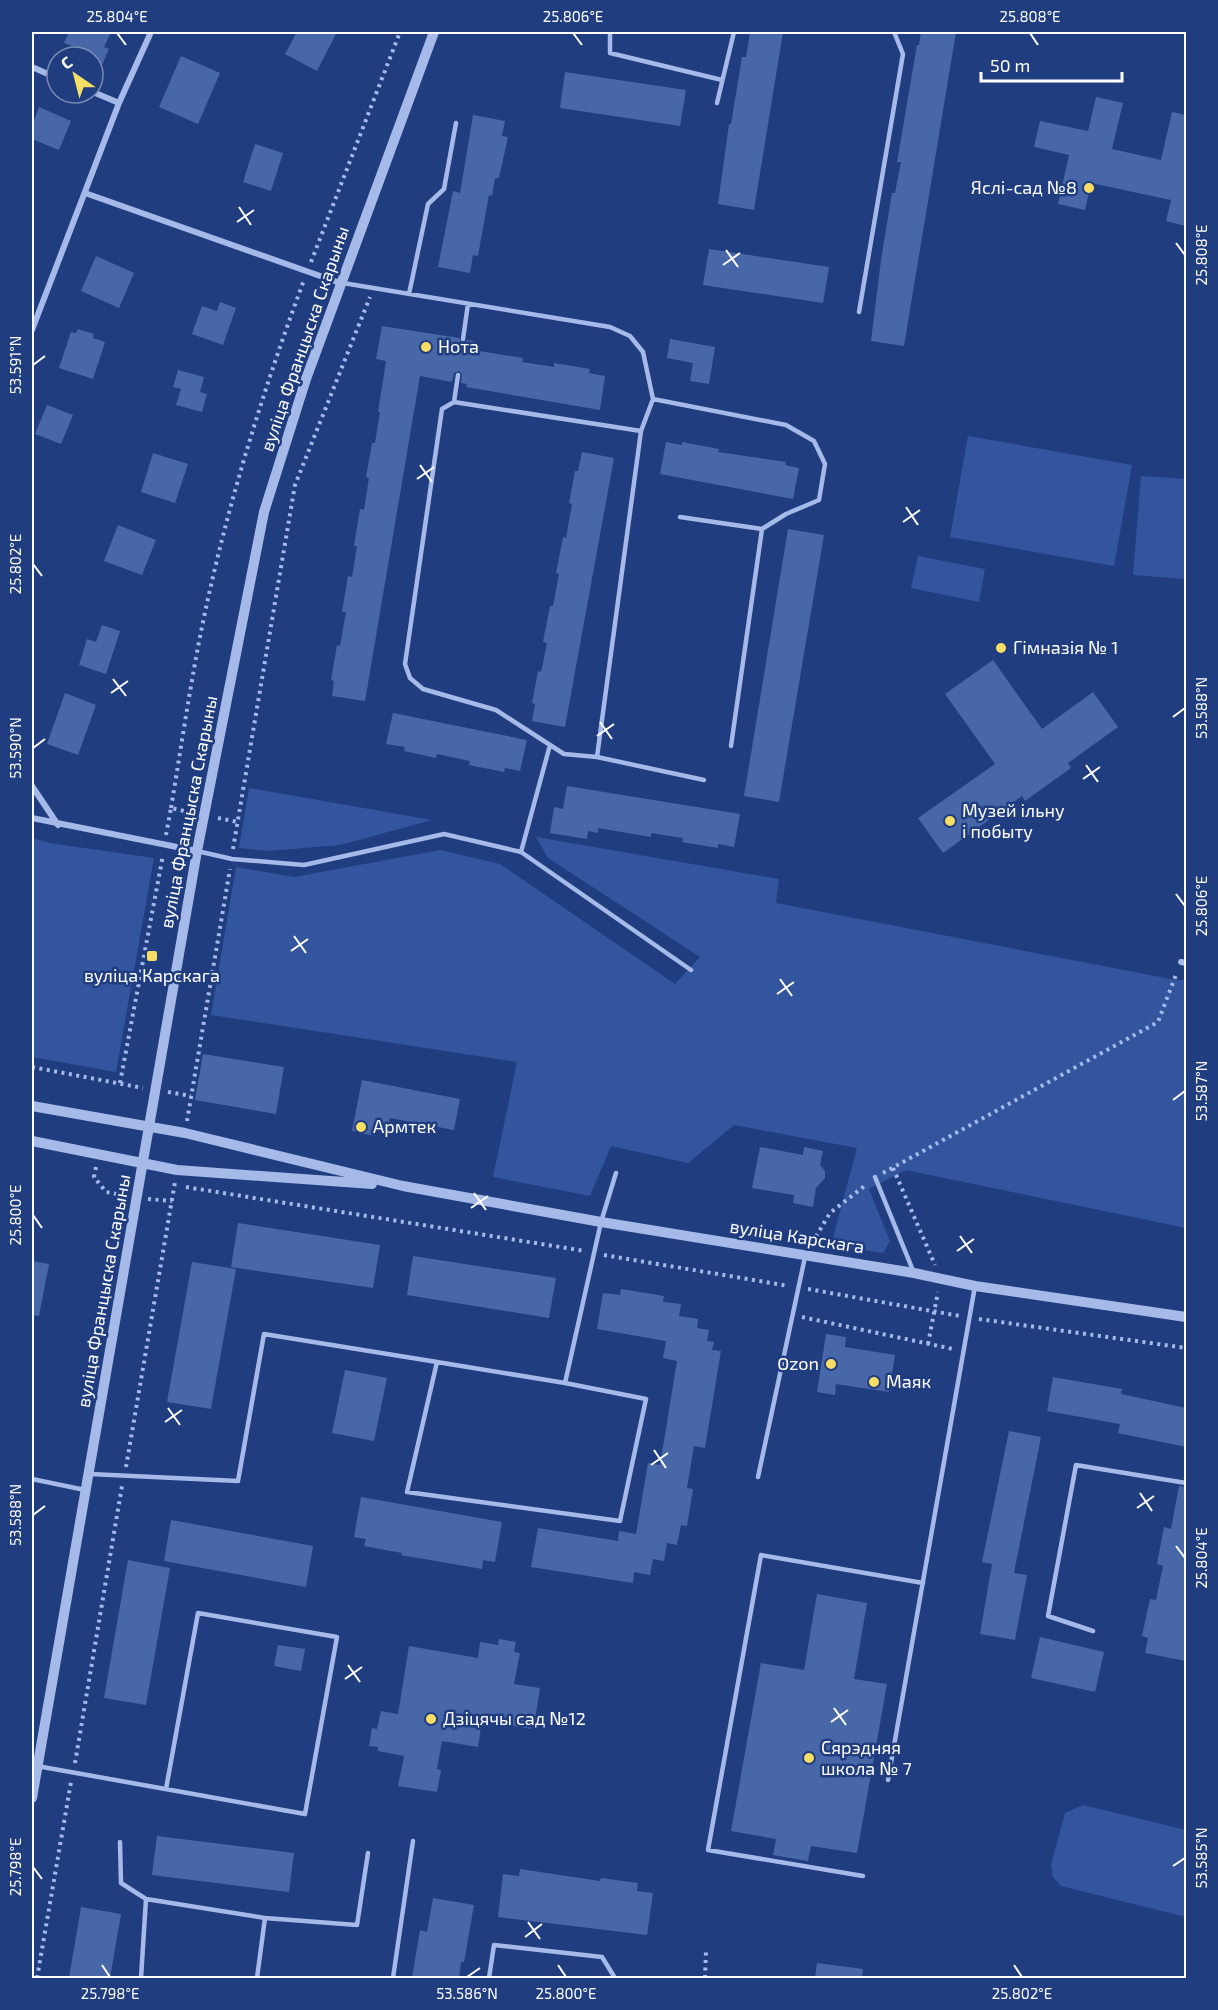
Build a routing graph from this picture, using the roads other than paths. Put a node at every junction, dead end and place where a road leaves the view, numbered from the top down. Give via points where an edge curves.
1 (151, 32) edge
2 (434, 32) edge
3 (610, 32) edge
4 (734, 32) edge
5 (894, 32) edge
6 (723, 80) junction
7 (105, 97) edge
8 (119, 103) junction
9 (717, 103) dead end
10 (456, 123) dead end
11 (85, 194) junction
12 (340, 283) junction
13 (409, 294) junction
14 (468, 304) junction
15 (860, 312) dead end
16 (32, 325) edge
17 (463, 339) dead end
18 (458, 375) dead end
19 (653, 399) junction
20 (454, 402) junction
21 (642, 431) junction
22 (680, 517) dead end
23 (762, 529) junction
24 (550, 745) junction
25 (731, 746) dead end
26 (597, 757) junction
27 (704, 780) dead end
28 (32, 786) edge
29 (32, 818) edge
30 (58, 825) junction
31 (197, 851) junction
32 (521, 852) junction
33 (691, 970) dead end
34 (32, 1106) edge
35 (150, 1127) junction
36 (32, 1141) edge
37 (143, 1163) junction
38 (616, 1173) dead end
39 (875, 1177) road end
40 (403, 1186) junction
41 (601, 1222) junction
42 (805, 1254) junction
43 (914, 1273) junction
44 (975, 1286) junction
45 (1186, 1317) edge
46 (437, 1362) junction
47 (565, 1383) junction
48 (88, 1474) junction
49 (758, 1477) dead end
50 (32, 1479) edge
51 (1186, 1483) edge
52 (85, 1490) junction
53 (923, 1583) junction
54 (1093, 1630) dead end
55 (34, 1765) edge
56 (888, 1780) dead end
57 (166, 1789) junction
58 (32, 1798) edge
59 (412, 1841) dead end
60 (120, 1842) dead end
61 (368, 1853) dead end
62 (863, 1876) dead end
63 (146, 1899) junction
64 (265, 1918) junction
65 (141, 1978) edge
66 (257, 1978) edge
67 (393, 1978) edge
68 (489, 1978) edge
69 (615, 1978) edge

1 - 8 street
2 - 12 street, вуліца Францыска Скарыны
3 - 6 lane via 610,53
4 - 6 lane
5 - 15 lane via 903,54
6 - 9 lane
7 - 8 street
8 - 11 street
10 - 13 lane via 444,189 428,204
11 - 12 street
11 - 16 street
12 - 13 lane
12 - 31 street, вуліца Францыска Скарыны via 264,512
13 - 14 lane
14 - 17 lane
14 - 19 lane via 610,327 630,336 644,352
18 - 20 lane
19 - 21 lane
19 - 23 lane via 786,425 813,441 825,464 819,500
20 - 21 lane
20 - 24 lane via 442,409 405,664 410,678 423,689 496,710
21 - 26 lane
22 - 23 lane
23 - 25 lane
24 - 26 lane via 564,754
24 - 32 lane
26 - 27 lane
28 - 30 street
29 - 30 street
30 - 31 street
31 - 32 lane via 232,859 304,865 444,834
31 - 35 street, вуліца Францыска Скарыны
32 - 33 lane
34 - 35 street, вуліца Карскага
35 - 37 street, вуліца Францыска Скарыны
35 - 40 street, вуліца Карскага
36 - 37 street, вуліца Карскага
37 - 40 street, вуліца Карскага via 177,1170
37 - 48 street, вуліца Францыска Скарыны
38 - 41 lane
39 - 43 lane
40 - 41 street, вуліца Карскага
41 - 42 street, вуліца Карскага
41 - 47 lane
42 - 43 street, вуліца Карскага
42 - 49 lane
43 - 44 street, вуліца Карскага
44 - 45 street, вуліца Карскага
44 - 53 lane
46 - 47 lane
46 - 47 lane via 407,1492 620,1521 646,1399
46 - 48 lane via 264,1334 238,1481
48 - 52 street, вуліца Францыска Скарыны
50 - 52 lane
51 - 54 lane via 1076,1465 1048,1616
52 - 55 street, вуліца Францыска Скарыны
53 - 56 lane
53 - 62 lane via 761,1555 708,1850
55 - 57 lane
55 - 58 street, вуліца Францыска Скарыны
57 - 57 lane via 305,1814 337,1637 198,1613
59 - 67 lane
60 - 63 lane via 122,1883
61 - 64 lane via 357,1925
63 - 64 lane
63 - 65 lane
64 - 66 lane
68 - 69 lane via 494,1945 602,1957

